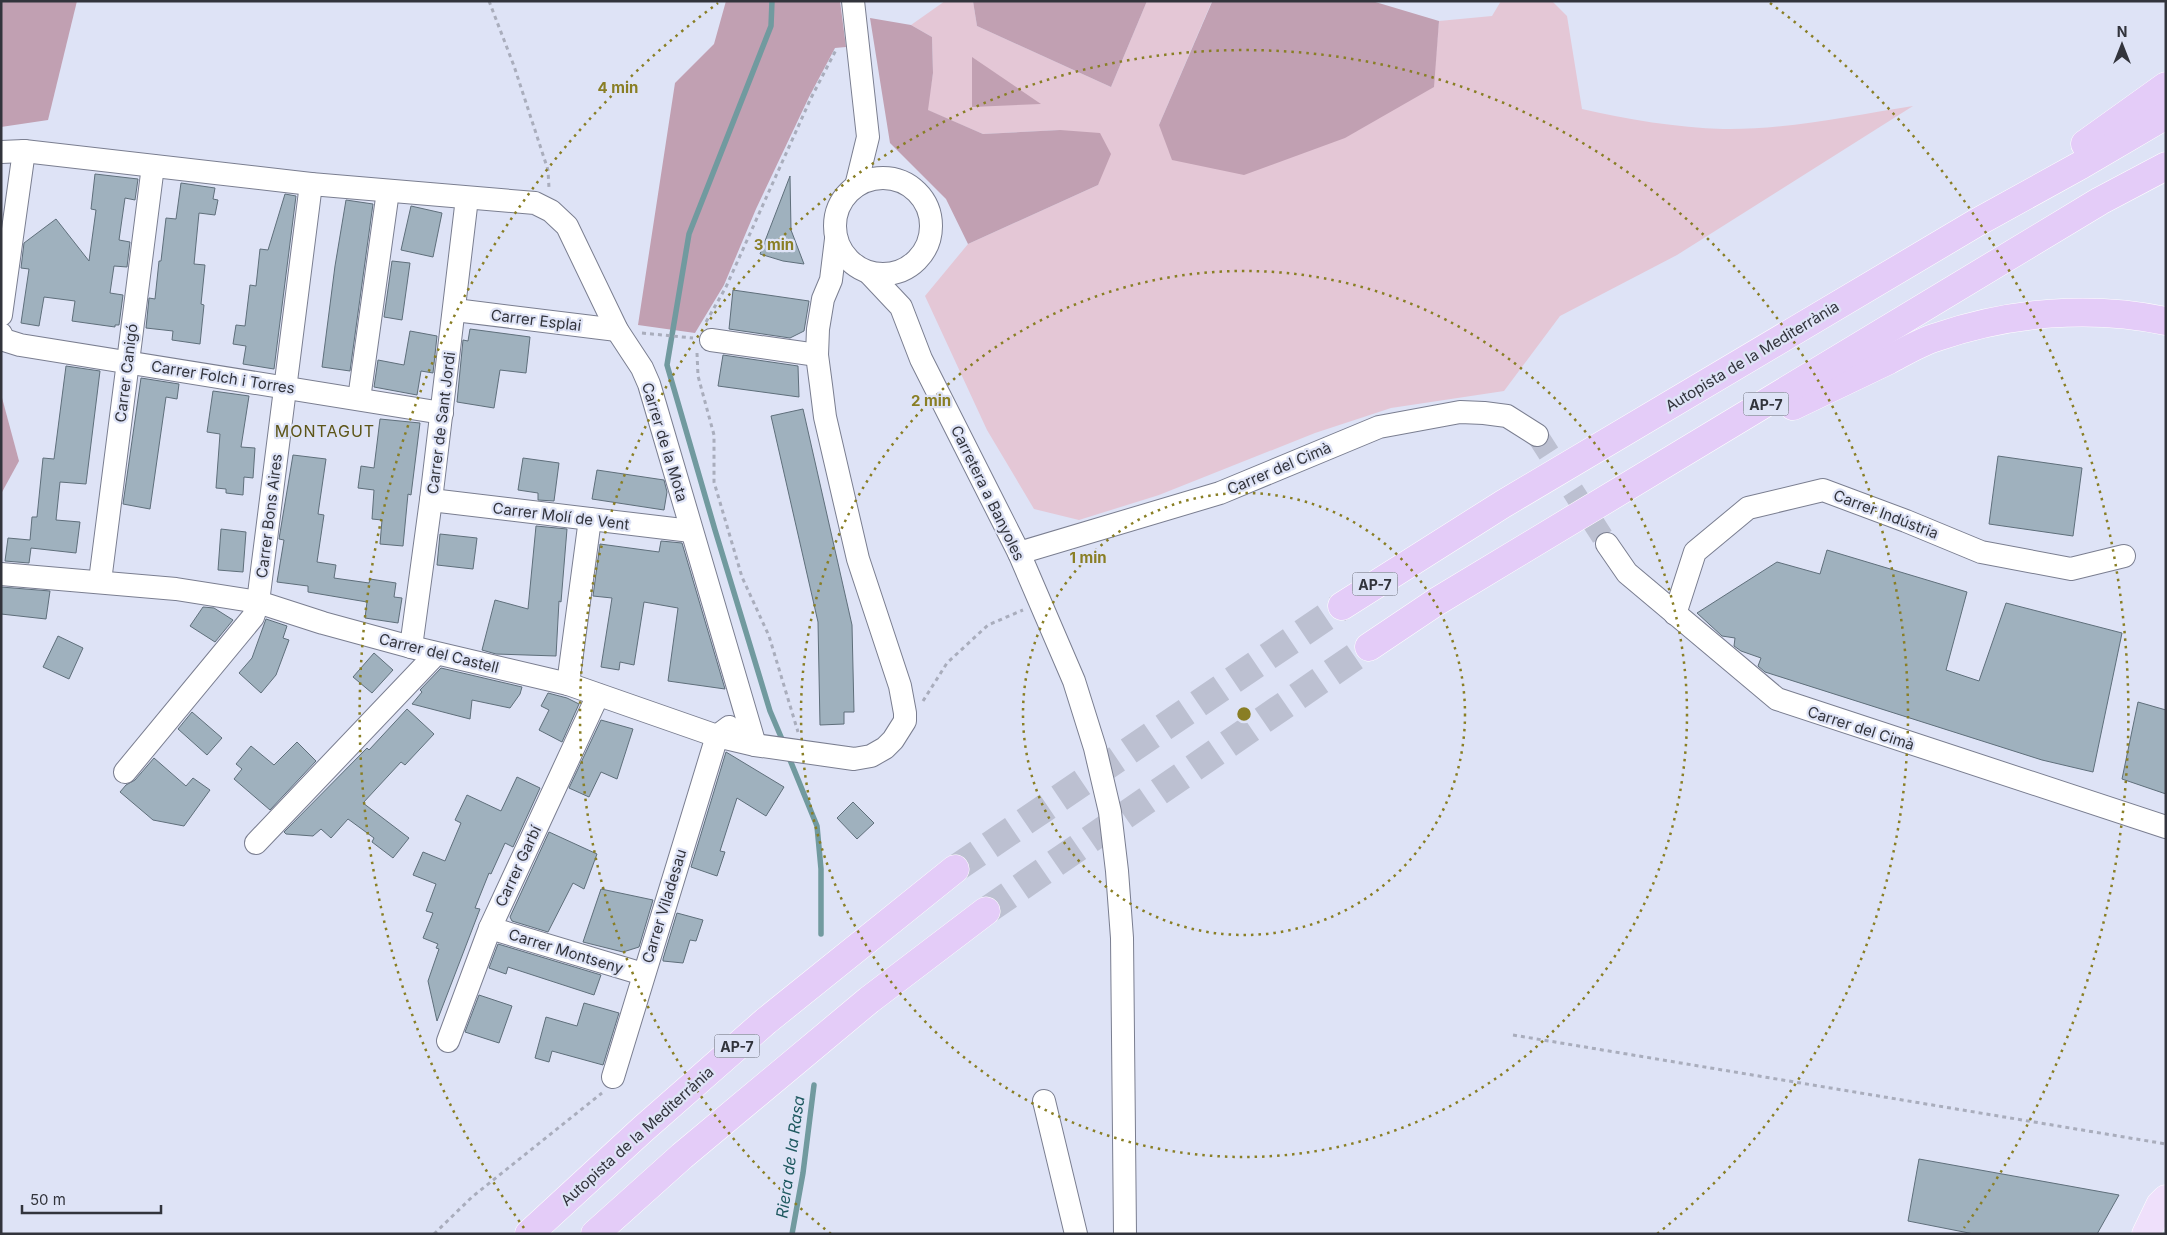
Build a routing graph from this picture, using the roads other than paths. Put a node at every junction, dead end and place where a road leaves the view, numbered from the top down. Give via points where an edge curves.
1 (853, 1) edge
2 (869, 1) edge
3 (856, 26) junction
4 (2166, 86) edge
5 (2166, 115) edge
6 (868, 136) junction
7 (24, 151) junction
8 (1, 152) edge
9 (153, 166) junction
10 (2166, 166) edge
11 (900, 181) junction
12 (311, 184) junction
13 (856, 186) junction
14 (388, 191) junction
15 (467, 198) junction
16 (1976, 222) junction
17 (836, 239) junction
18 (915, 262) junction
19 (864, 270) junction
20 (831, 280) junction
21 (901, 307) junction
22 (455, 310) junction
23 (1, 315) edge
24 (2166, 321) edge
25 (628, 331) junction
26 (3, 337) edge
27 (701, 339) road end
28 (817, 355) junction
29 (127, 361) junction
30 (285, 387) junction
31 (359, 399) junction
32 (442, 413) junction
33 (1537, 435) tunnel mouth
34 (431, 500) junction
35 (590, 519) junction
36 (691, 531) junction
37 (1607, 544) tunnel mouth
38 (1019, 553) junction
39 (2124, 556) dead end
40 (1, 574) edge
41 (100, 581) junction
42 (1471, 581) junction
43 (258, 602) junction
44 (1342, 606) tunnel mouth
45 (1675, 614) junction
46 (411, 647) junction
47 (1369, 647) tunnel mouth
48 (436, 654) junction
49 (568, 684) junction
50 (598, 695) junction
51 (747, 716) junction
52 (717, 736) junction
53 (764, 747) junction
54 (124, 772) dead end
55 (2166, 827) edge
56 (256, 843) dead end
57 (955, 870) tunnel mouth
58 (986, 911) tunnel mouth
59 (490, 928) junction
60 (643, 974) junction
61 (448, 1041) dead end
62 (613, 1076) road end
63 (1044, 1101) dead end
64 (2166, 1199) edge
65 (1075, 1228) edge
66 (529, 1234) edge
67 (594, 1234) edge
68 (1125, 1234) edge
69 (2146, 1234) edge

1 - 3 street
2 - 3 street
3 - 6 street
4 - 16 highway
5 - 16 highway, Autopista de la Mediterrània / AP-7
6 - 11 street via 879,157
6 - 13 street
7 - 8 street, Carrer de la Mota
7 - 9 street, Carrer de la Mota
7 - 23 street
9 - 12 street, Carrer de la Mota
9 - 29 street, Carrer Canigó
10 - 42 highway, AP-7 via 2092,206
11 - 13 street via 873,178
11 - 18 street via 920,195 930,218 928,242
12 - 14 street, Carrer de la Mota
12 - 30 street, Carrer Bons Aires
13 - 17 street via 836,212
14 - 15 street, Carrer de la Mota
14 - 31 street
15 - 22 street, Carrer de Sant Jordi
15 - 25 street, Carrer de la Mota via 534,204 551,211 567,226
16 - 44 highway, Autopista de la Mediterrània / AP-7 via 1503,504
17 - 19 street via 842,253
17 - 20 street
18 - 19 street via 890,274
18 - 21 street
19 - 20 street
19 - 21 street, Carretera a Banyoles
20 - 28 street via 823,299
21 - 38 street, Carretera a Banyoles via 921,359
22 - 25 street, Carrer Esplai
22 - 32 street, Carrer de Sant Jordi
24 - 42 highway via 2104,313 2024,315 1936,337 1773,416
25 - 36 street, Carrer de la Mota via 649,384
26 - 29 street, Carrer Folch i Torres via 20,345
27 - 28 street
28 - 53 street, Carrer del Castell via 825,417 858,559 904,702 905,721 885,748 871,756 854,759 798,742
29 - 30 street, Carrer Folch i Torres
29 - 41 street, Carrer Canigó
30 - 31 street, Carrer Folch i Torres
30 - 43 street, Carrer Bons Aires
31 - 32 street, Carrer Folch i Torres
32 - 34 street, Carrer de Sant Jordi
33 - 38 street, Carrer del Cimà via 1507,416 1484,413 1460,412 1379,426 1220,492
34 - 35 street, Carrer Molí de Vent
34 - 46 street, Carrer de Sant Jordi
35 - 36 street, Carrer Molí de Vent
35 - 49 street
36 - 51 street, Carrer de la Mota
37 - 45 street, Carrer del Cimà via 1627,573
38 - 68 street, Carretera a Banyoles via 1074,680 1110,812 1122,938
39 - 45 street, Carrer Indústria via 2071,569 1981,552 1823,490 1748,508 1695,552
40 - 41 street, Carrer del Castell
41 - 43 street, Carrer del Castell
42 - 47 highway, AP-7
43 - 46 street, Carrer del Castell
43 - 54 street, Carrer Bons Aires via 253,617
45 - 55 street, Carrer del Cimà via 1777,699
46 - 48 street, Carrer del Castell
48 - 49 street, Carrer del Castell
48 - 56 street
49 - 50 street, Carrer del Castell
50 - 52 street, Carrer del Castell
50 - 59 street, Carrer Garbí
51 - 52 street
51 - 53 street, Carrer de la Mota
52 - 53 street, Carrer del Castell
52 - 60 street, Carrer Viladesau
57 - 66 highway, Autopista de la Mediterrània / AP-7 via 766,1021
58 - 67 highway via 869,1000
59 - 60 street, Carrer Montseny
59 - 61 street, Carrer Garbí
60 - 62 street, Carrer Viladesau
63 - 65 street
64 - 69 main road

